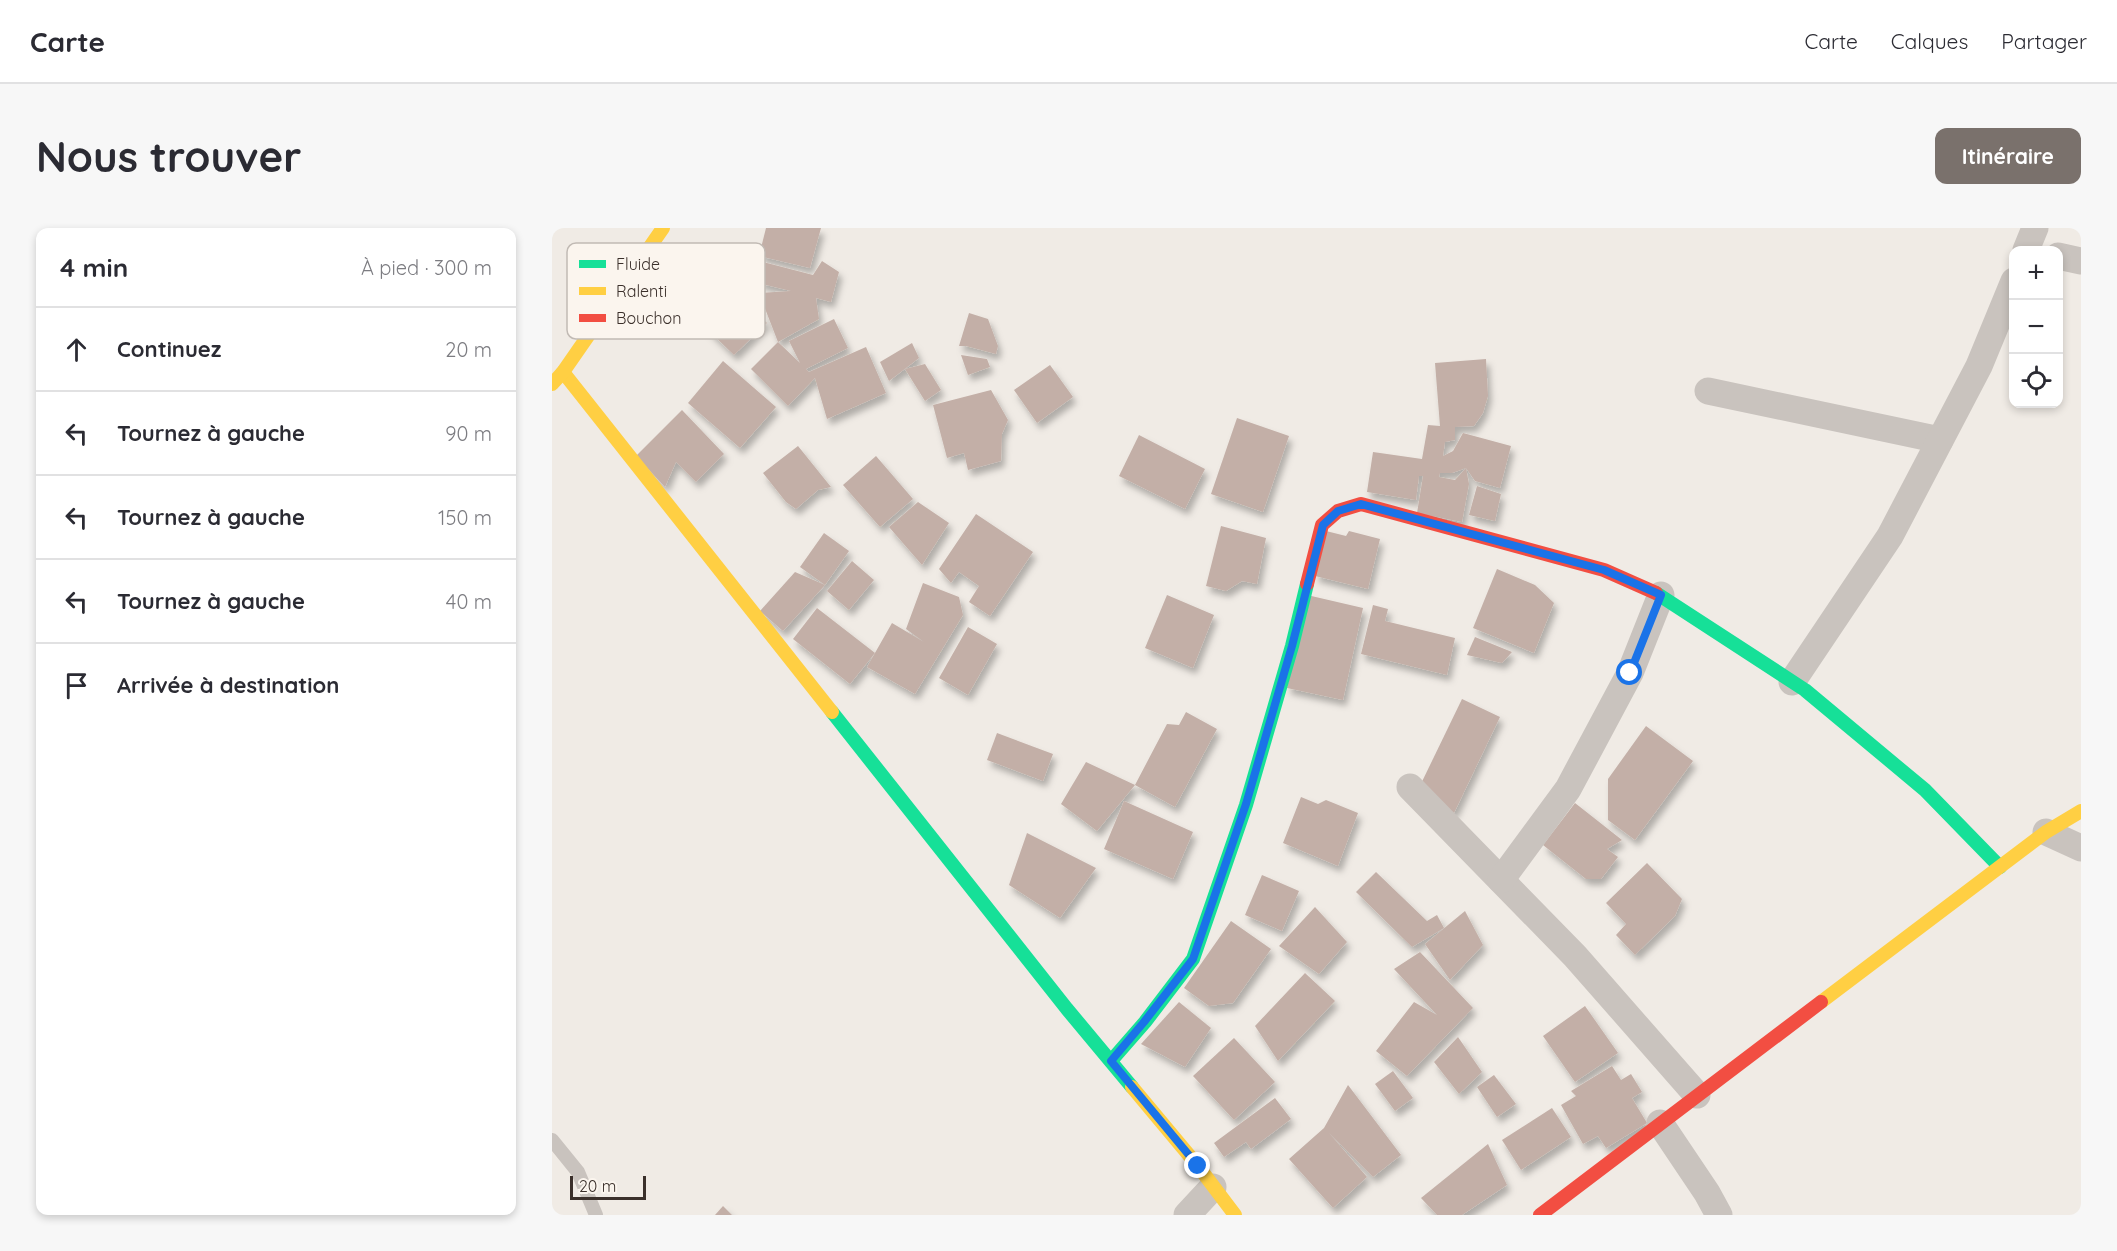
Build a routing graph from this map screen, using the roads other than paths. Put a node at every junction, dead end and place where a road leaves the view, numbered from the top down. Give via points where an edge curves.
1 (663, 228) edge
2 (652, 243) edge
3 (2063, 257) edge
4 (2081, 261) edge
5 (2009, 291) edge
6 (581, 339) edge
7 (556, 372) edge
8 (1708, 391) dead end
9 (1940, 440) junction
10 (1661, 595) junction
11 (1792, 682) junction
12 (1410, 787) dead end
13 (2081, 811) edge
14 (2046, 832) junction
15 (2081, 849) edge
16 (2000, 867) junction
17 (1501, 880) junction
18 (1111, 1061) junction
19 (1697, 1095) junction
20 (1660, 1123) junction
21 (552, 1140) edge
22 (1213, 1186) junction
23 (596, 1215) edge
24 (1187, 1215) edge
25 (1235, 1215) edge
26 (1540, 1215) edge
27 (1719, 1215) edge

1 - 2 street
3 - 4 street
5 - 9 street via 1979,366
6 - 7 street
7 - 18 street
8 - 9 street
9 - 11 street via 1890,536
10 - 11 street
10 - 17 street via 1630,673 1568,789
10 - 18 street via 1604,570 1361,504 1338,511 1323,525 1246,804 1193,959
11 - 16 street via 1925,790
12 - 17 street
13 - 14 street
14 - 15 street
14 - 16 street
16 - 19 street
17 - 19 street via 1575,956
18 - 22 street
19 - 20 street
20 - 26 street
20 - 27 street
21 - 23 lane via 578,1172
22 - 24 street
22 - 25 street

